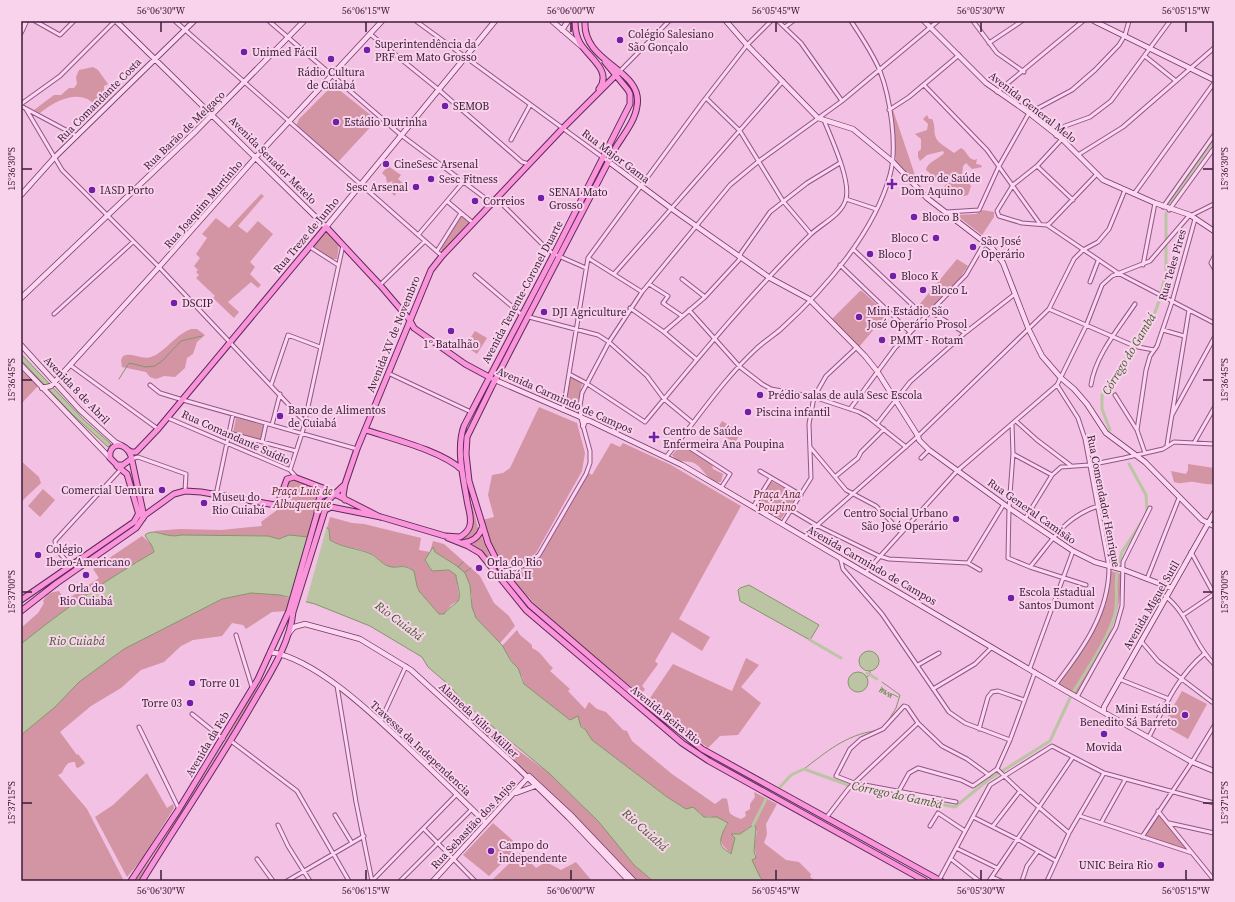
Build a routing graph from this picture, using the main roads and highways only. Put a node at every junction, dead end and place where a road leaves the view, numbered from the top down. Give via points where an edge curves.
1 (575, 21) edge
2 (585, 21) edge
3 (618, 73) junction
4 (589, 102) junction
5 (616, 134) junction
6 (616, 147) junction
7 (326, 227) joint
8 (409, 319) junction
9 (414, 328) junction
10 (404, 333) junction
11 (489, 376) junction
12 (495, 380) junction
13 (366, 430) junction
14 (128, 450) junction
15 (466, 454) junction
16 (131, 459) junction
17 (117, 465) junction
18 (462, 470) junction
19 (470, 481) junction
20 (345, 484) junction
21 (330, 492) junction
22 (346, 500) junction
23 (138, 513) junction
24 (317, 514) junction
25 (381, 517) junction
26 (143, 518) junction
27 (132, 524) junction
28 (138, 526) junction
29 (482, 528) junction
30 (445, 536) junction
31 (461, 543) junction
32 (488, 544) joint
33 (480, 553) junction
34 (502, 571) junction
35 (21, 600) edge
36 (21, 611) edge
37 (291, 612) junction
38 (623, 693) junction
39 (636, 696) junction
40 (654, 720) junction
41 (674, 727) junction
42 (148, 858) junction
43 (128, 881) edge
44 (131, 881) edge
45 (142, 881) edge
46 (925, 881) edge
47 (940, 881) edge

1 - 4 main road via 578,38 601,68 603,76 601,86
2 - 3 main road, Avenida Tenente-Coronel Duarte via 587,37 598,55
3 - 4 main road, Avenida XV de Novembro
3 - 5 main road, Avenida Tenente-Coronel Duarte via 630,94 631,102
3 - 6 main road, Avenida Tenente-Coronel Duarte via 634,86 638,100 634,116
4 - 8 main road, Avenida XV de Novembro via 442,256 424,282
5 - 6 main road
5 - 11 main road, Avenida Tenente-Coronel Duarte
6 - 12 main road, Avenida Tenente-Coronel Duarte
7 - 8 main road, Avenida Senador Metelo
7 - 14 main road, Rua Treze de Junho via 168,418 136,452
8 - 9 main road, Avenida Carmindo de Campos
8 - 10 main road, Avenida XV de Novembro
9 - 10 main road
9 - 11 main road, Avenida Carmindo de Campos via 466,364
10 - 13 main road, Avenida XV de Novembro
11 - 12 main road, Avenida Carmindo de Campos
11 - 18 main road, Avenida Tenente-Coronel Duarte via 461,434
12 - 15 main road, Avenida Tenente-Coronel Duarte via 470,429
13 - 18 main road via 453,462
13 - 20 main road, Avenida XV de Novembro
14 - 16 main road
14 - 17 main road, Avenida 8 de Abril via 121,446 111,449 110,458
15 - 18 main road
15 - 19 main road, Avenida Tenente-Coronel Duarte
16 - 17 main road via 124,465
16 - 26 main road
17 - 23 main road, Avenida 8 de Abril via 127,474
18 - 19 main road
18 - 30 main road, Avenida Tenente-Coronel Duarte via 470,527 457,538
19 - 29 main road, Avenida Tenente-Coronel Duarte
20 - 21 main road via 341,489
20 - 22 main road via 343,495
21 - 22 main road, Rua Comandante Suídio
21 - 24 main road via 326,503
21 - 24 main road via 319,499
21 - 26 main road, Rua Comandante Suídio via 296,477 287,478 279,501 275,505 185,491 167,498
22 - 25 main road, Rua Comandante Suídio
23 - 26 main road
23 - 27 main road
24 - 37 main road
25 - 30 main road, Rua Comandante Suídio
25 - 37 main road, Rua Comandante Suídio via 331,507 323,512
26 - 28 main road
27 - 28 main road via 137,523
27 - 35 main road
28 - 36 main road
29 - 31 main road via 474,539
29 - 32 main road, Avenida Tenente-Coronel Duarte
30 - 31 main road, Avenida Beira Rio
31 - 33 main road, Avenida Beira Rio
32 - 34 main road, Avenida Beira Rio
33 - 34 main road via 495,569
33 - 38 main road, Avenida Beira Rio via 526,610
34 - 39 main road, Avenida Beira Rio via 530,605
37 - 42 main road, Avenida da Feb via 253,688
37 - 45 main road, Avenida da Feb via 289,633 267,679 231,741
38 - 39 main road via 632,698
38 - 40 main road, Avenida Beira Rio
39 - 41 main road, Avenida Beira Rio
40 - 41 main road via 658,717
40 - 46 main road, Avenida Beira Rio via 709,761
41 - 47 main road, Avenida Beira Rio via 717,758
42 - 43 main road
42 - 44 main road, Avenida da Feb

